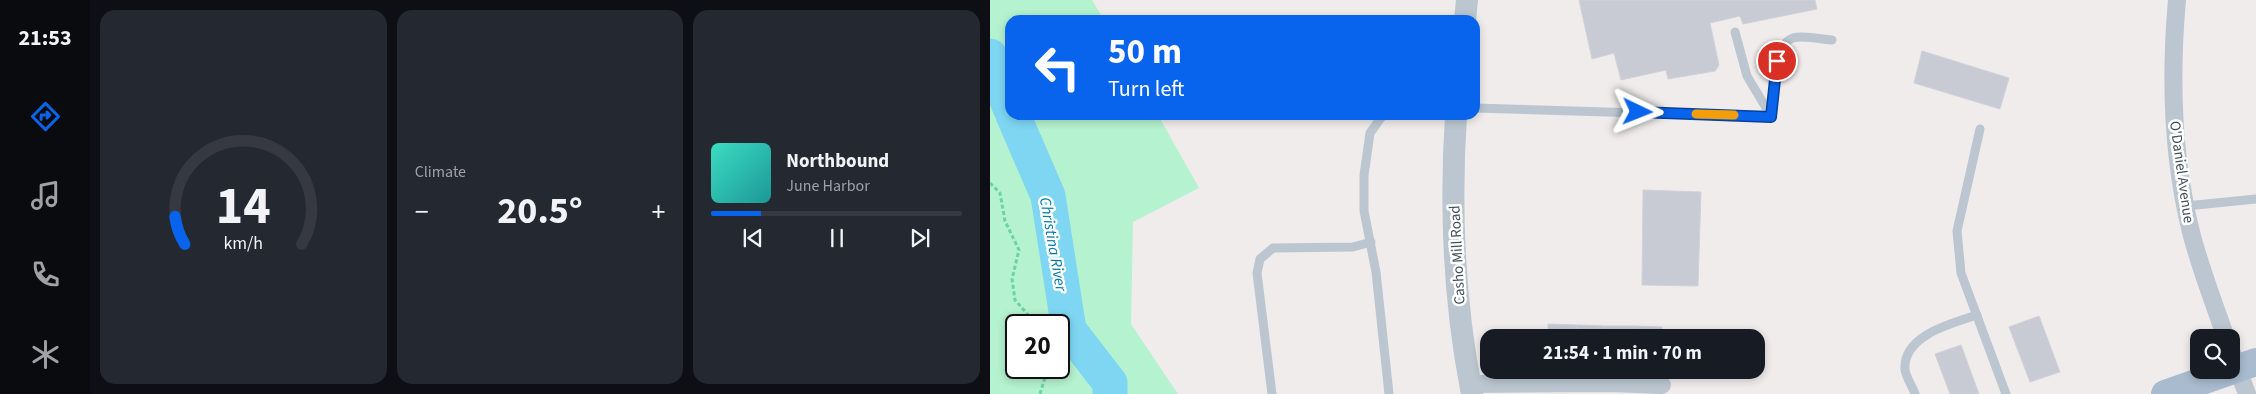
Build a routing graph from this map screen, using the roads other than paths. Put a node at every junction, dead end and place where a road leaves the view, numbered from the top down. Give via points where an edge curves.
1 (1468, 0) edge
2 (2177, 0) edge
3 (1466, 15) edge
4 (1735, 32) dead end
5 (1832, 40) dead end
6 (1480, 108) edge
7 (1771, 117) junction
8 (1379, 120) edge
9 (1456, 120) edge
10 (1980, 129) dead end
11 (2256, 199) edge
12 (2186, 206) junction
13 (1371, 242) junction
14 (1977, 315) junction
15 (2223, 329) edge
16 (2242, 360) edge
17 (1662, 385) dead end
18 (1611, 388) edge
19 (1471, 389) edge
20 (1272, 394) edge
21 (1389, 394) edge
22 (1916, 394) edge
23 (2006, 394) edge
24 (2165, 394) edge
25 (2247, 394) edge

1 - 3 street
2 - 12 street, O'Daniel Avenue via 2173,106
4 - 7 lane via 1747,76
5 - 7 lane via 1794,37 1785,41 1777,61
6 - 7 lane
8 - 13 lane via 1370,133 1364,175 1364,211
9 - 19 street, Casho Mill Road via 1456,246 1461,321
10 - 14 lane via 1957,230 1961,273
11 - 12 lane
12 - 15 street, O'Daniel Avenue via 2199,262
13 - 20 lane via 1353,247 1273,248 1260,259 1257,273
13 - 21 lane
14 - 22 lane via 1933,331 1917,341 1905,369
14 - 23 lane
16 - 24 main road
16 - 25 street
17 - 18 street
18 - 19 street

